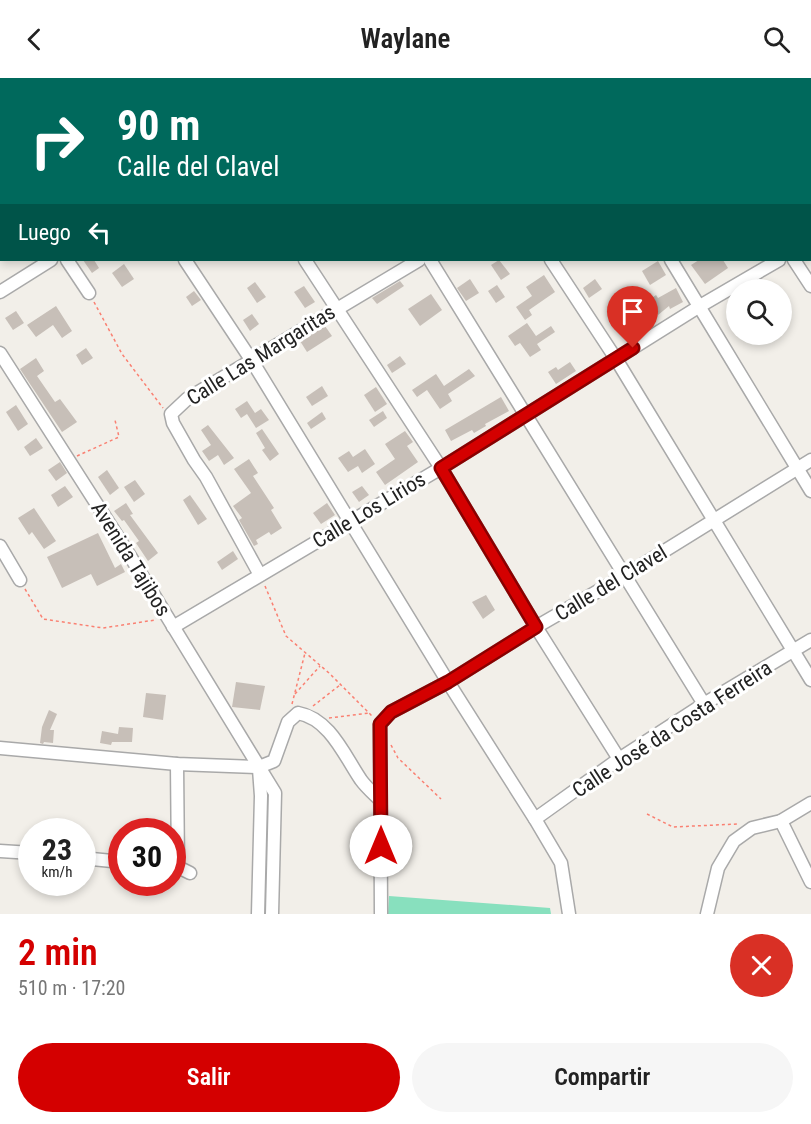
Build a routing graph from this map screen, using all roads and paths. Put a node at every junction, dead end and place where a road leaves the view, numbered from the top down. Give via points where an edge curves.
1 (49, 261) edge
2 (69, 261) edge
3 (186, 261) edge
4 (307, 261) edge
5 (417, 261) edge
6 (431, 261) edge
7 (552, 261) edge
8 (672, 261) edge
9 (777, 261) edge
10 (795, 261) edge
11 (811, 286) edge
12 (0, 292) edge
13 (88, 292) joint
14 (700, 306) junction
15 (336, 309) junction
16 (0, 353) edge
17 (616, 359) junction
18 (252, 361) junction
19 (171, 414) junction
20 (525, 415) junction
21 (115, 420) dead end
22 (68, 460) junction
23 (811, 460) edge
24 (441, 468) junction
25 (797, 469) junction
26 (811, 490) edge
27 (715, 520) junction
28 (350, 522) junction
29 (0, 546) edge
30 (260, 575) junction
31 (624, 576) junction
32 (20, 580) joint
33 (165, 613) junction
34 (173, 627) junction
35 (536, 627) junction
36 (811, 640) edge
37 (305, 652) junction
38 (793, 652) junction
39 (321, 666) junction
40 (811, 680) edge
41 (448, 682) junction
42 (341, 685) junction
43 (294, 694) junction
44 (704, 704) junction
45 (370, 713) junction
46 (308, 717) junction
47 (288, 722) junction
48 (380, 724) junction
49 (389, 741) dead end
50 (0, 748) edge
51 (619, 759) junction
52 (177, 764) junction
53 (259, 767) junction
54 (441, 799) dead end
55 (380, 800) junction
56 (811, 803) edge
57 (647, 813) dead end
58 (176, 818) edge
59 (535, 819) junction
60 (781, 821) junction
61 (752, 828) junction
62 (0, 850) edge
63 (18, 852) edge
64 (186, 871) edge
65 (190, 873) dead end
66 (811, 882) edge
67 (258, 914) edge
68 (272, 914) edge
69 (381, 914) edge
70 (569, 914) edge
71 (707, 914) edge

1 - 12 street
2 - 13 street
3 - 18 street
4 - 15 street
5 - 15 street, Calle Las Margaritas
6 - 20 street
7 - 17 street
8 - 14 street
9 - 14 street, Calle Los Lirios
10 - 11 street
13 - 19 path via 122,354 157,402
14 - 17 street, Calle Los Lirios
14 - 25 street
15 - 18 street, Calle Las Margaritas
15 - 24 street
16 - 22 street, Avenida Tajibos
17 - 20 street, Calle Los Lirios
17 - 27 street
18 - 19 street, Calle Las Margaritas via 187,399
18 - 28 street
19 - 30 street, Calle Las Margaritas
20 - 24 street, Calle Los Lirios
20 - 31 street
21 - 22 path via 119,437
22 - 33 street, Avenida Tajibos
23 - 25 street, Calle del Clavel
24 - 28 street, Calle Los Lirios
24 - 35 street
25 - 26 street
25 - 27 street, Calle del Clavel
27 - 31 street, Calle del Clavel
27 - 38 street
28 - 30 street, Calle Los Lirios
28 - 41 street
29 - 32 street
30 - 34 street, Calle Los Lirios
30 - 37 path via 286,636
31 - 35 street, Calle del Clavel
31 - 44 street
32 - 33 path via 43,619 103,628 157,620
33 - 34 street, Avenida Tajibos
34 - 53 street, Avenida Tajibos
35 - 41 street, Calle del Clavel
35 - 51 street
36 - 38 street, Calle José da Costa Ferreira
37 - 39 path
37 - 43 path
38 - 40 street
38 - 44 street, Calle José da Costa Ferreira
39 - 42 path
39 - 43 path
41 - 48 street, Calle del Clavel via 391,712
41 - 59 street
42 - 45 path
42 - 46 path
43 - 47 path
44 - 51 street, Calle José da Costa Ferreira
45 - 46 path
45 - 48 path
46 - 47 street via 298,713
46 - 55 street via 334,737 362,782
47 - 53 street via 274,761
48 - 55 street
49 - 54 path via 398,758
50 - 52 street
51 - 59 street, Calle José da Costa Ferreira
52 - 53 street
52 - 58 street
53 - 67 street, Avenida Tajibos
53 - 68 street, Avenida Tajibos via 276,793
55 - 69 street
56 - 60 street
57 - 61 path via 673,827 737,824
59 - 70 street via 561,863
60 - 61 street
60 - 66 street
61 - 71 street via 734,841 718,868
62 - 63 street
64 - 65 street

